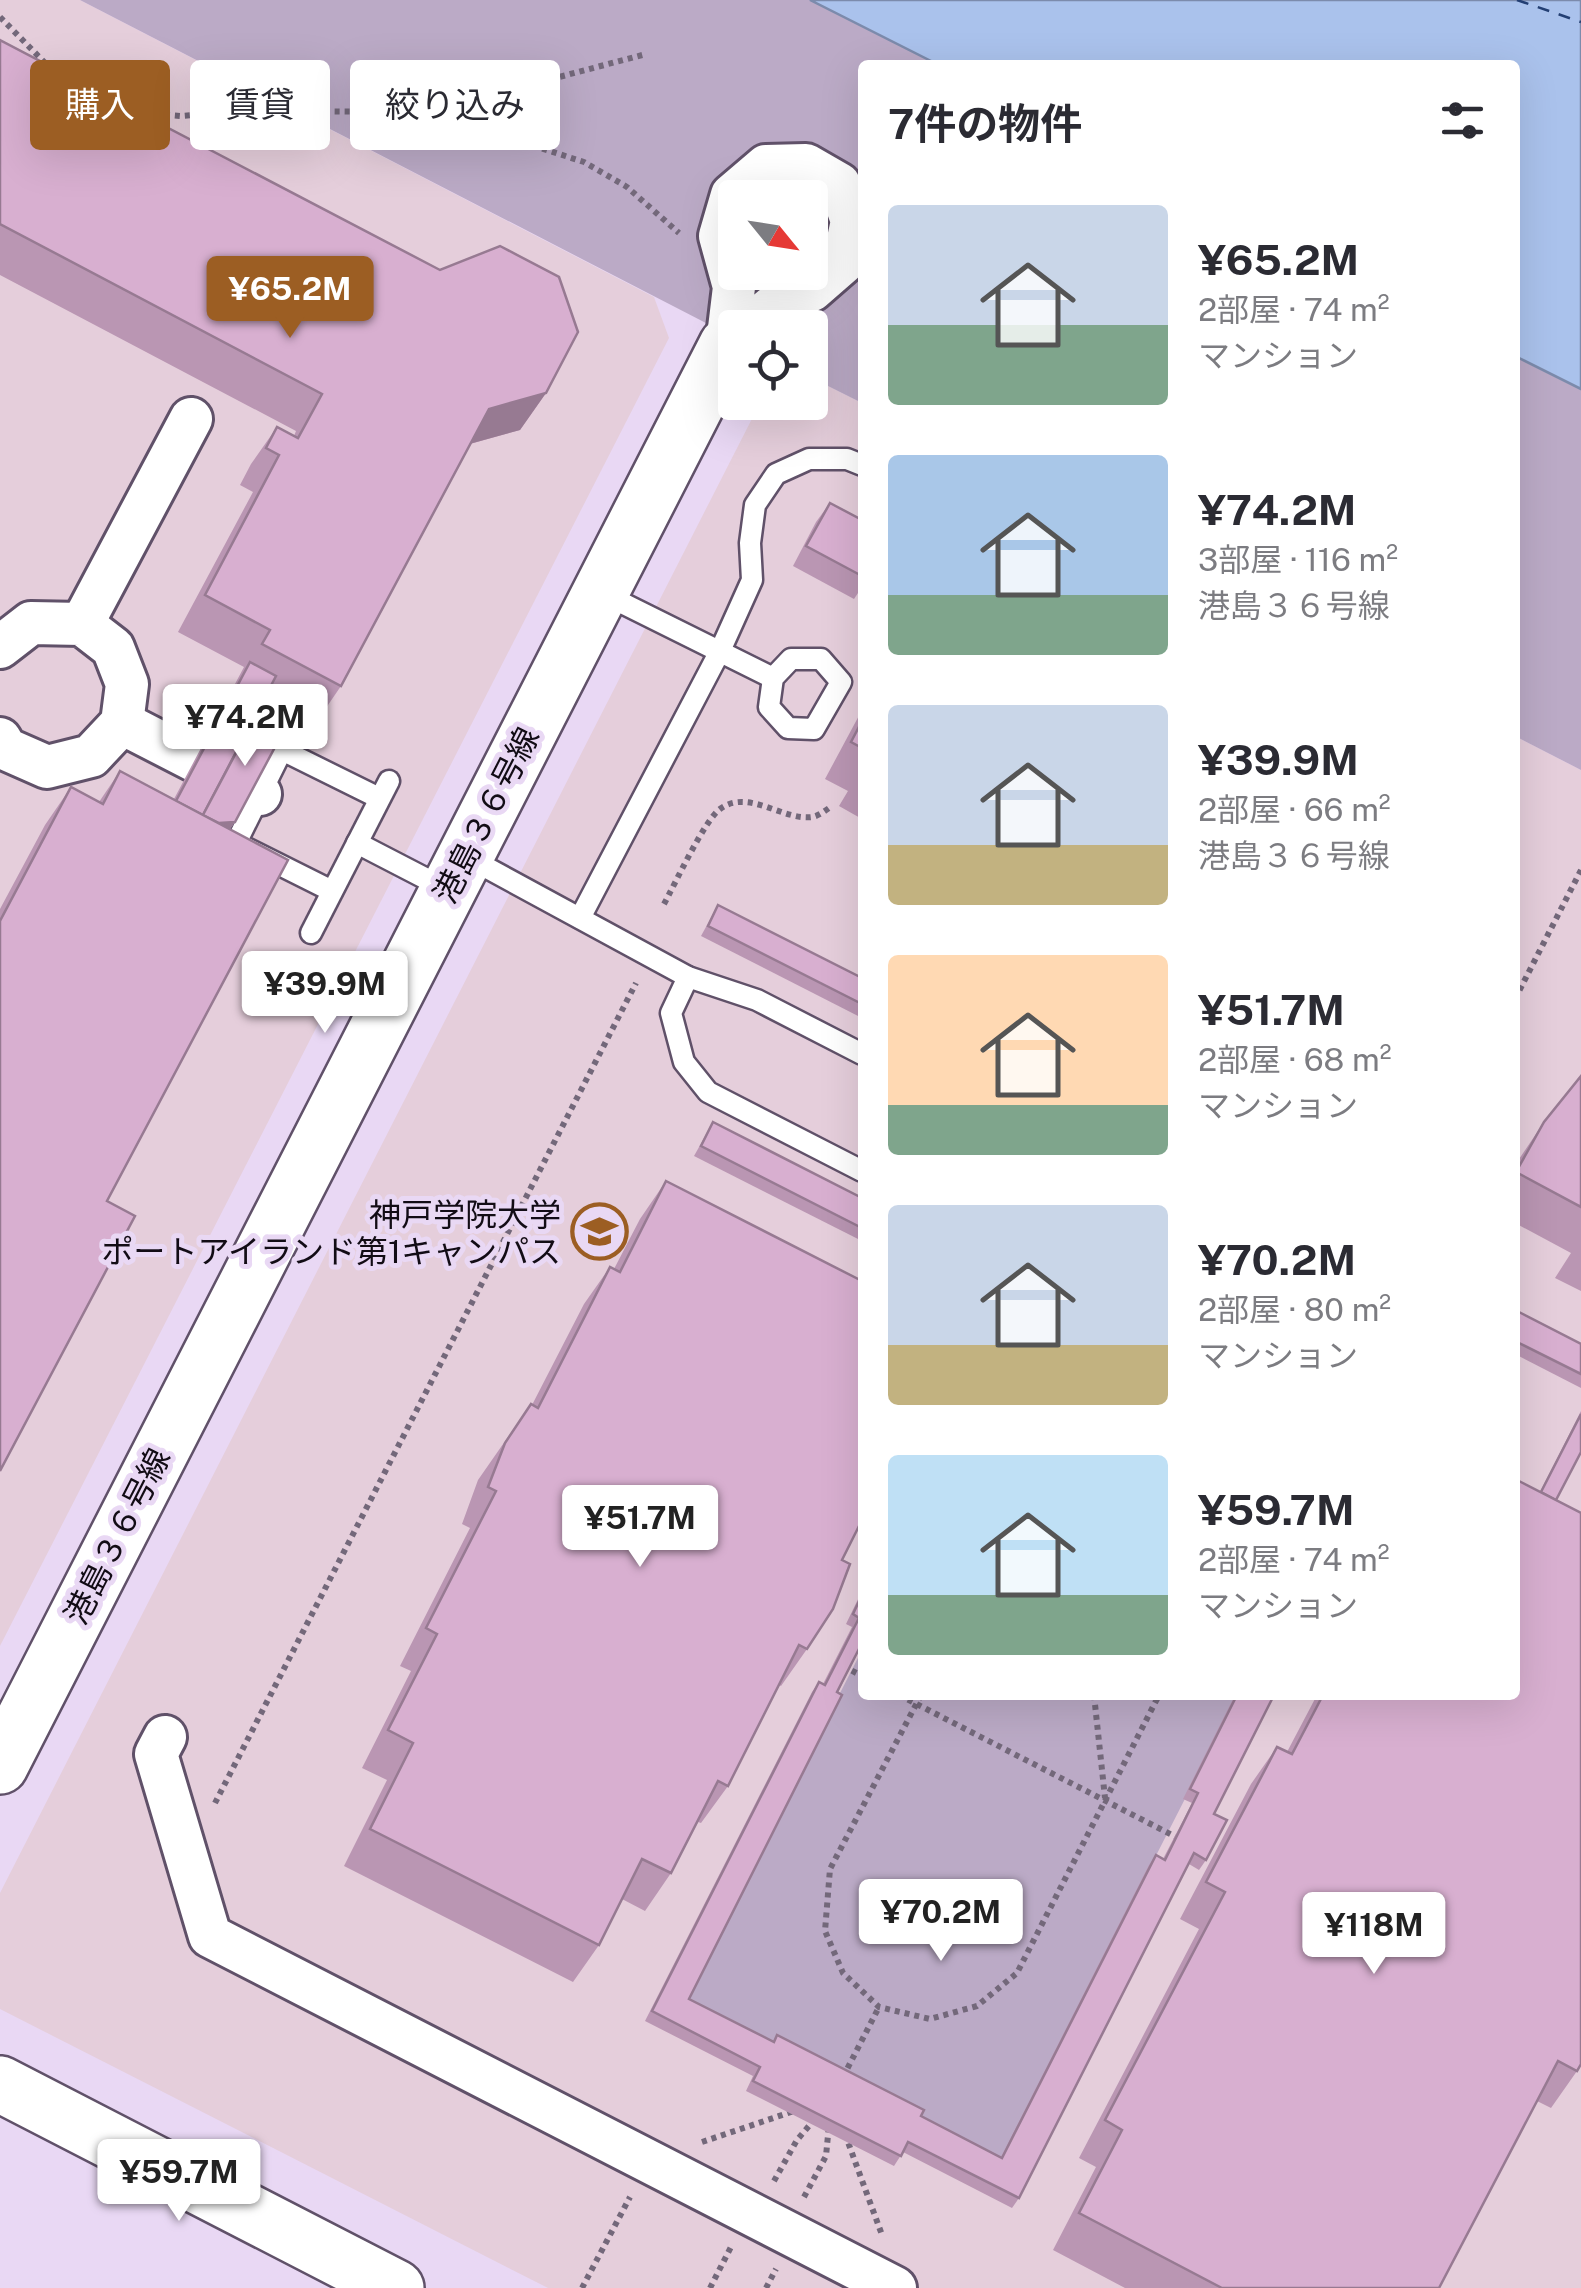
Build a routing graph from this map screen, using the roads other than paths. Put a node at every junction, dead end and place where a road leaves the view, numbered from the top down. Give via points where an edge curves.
1 (718, 370) edge
2 (190, 419) dead end
3 (858, 463) edge
4 (600, 592) junction
5 (82, 624) junction
6 (0, 647) edge
7 (720, 651) junction
8 (774, 678) dead end
9 (122, 723) junction
10 (2, 749) edge
11 (260, 794) junction
12 (357, 843) junction
13 (457, 873) junction
14 (332, 891) junction
15 (580, 918) junction
16 (311, 932) dead end
17 (688, 976) junction
18 (858, 1052) edge
19 (858, 1169) edge
20 (165, 1737) dead end
21 (0, 1766) edge
22 (0, 2084) edge
23 (396, 2288) edge
24 (895, 2288) edge

1 - 4 street, 港島３６号線
2 - 5 street
3 - 7 lane via 809,458 776,474 755,505 752,580
4 - 7 lane
4 - 13 street, 港島３６号線
5 - 6 street via 31,622
5 - 9 street via 113,648 127,684
7 - 8 lane
7 - 15 lane
9 - 10 street via 91,756 47,767
9 - 11 street
11 - 12 lane via 282,750 384,790
11 - 14 lane via 236,843
12 - 13 lane
12 - 14 lane
13 - 15 lane
13 - 21 street, 港島３６号線
14 - 16 lane
15 - 17 lane
17 - 18 lane via 758,1000
17 - 19 lane via 671,1013 684,1062 708,1092
20 - 24 street via 156,1754 210,1936
22 - 23 street

